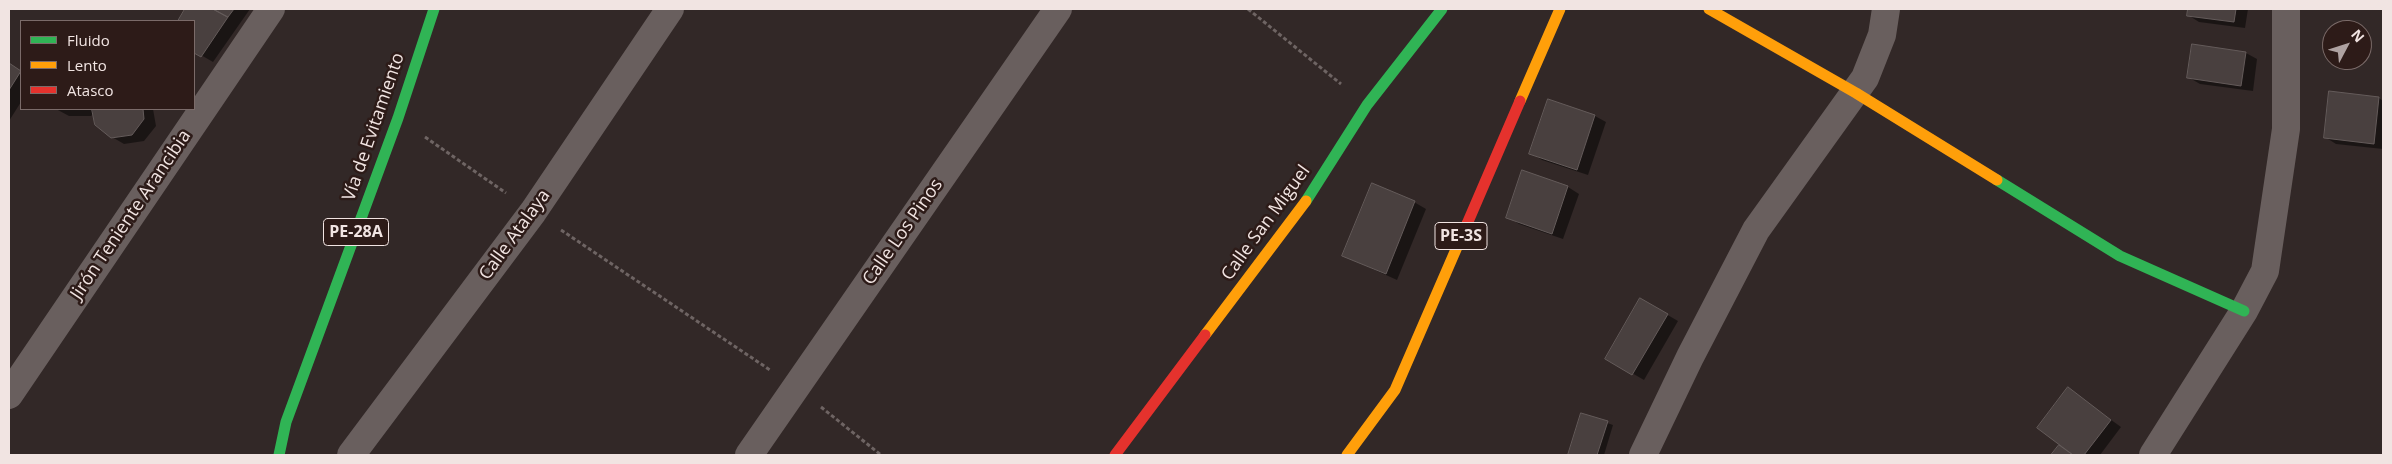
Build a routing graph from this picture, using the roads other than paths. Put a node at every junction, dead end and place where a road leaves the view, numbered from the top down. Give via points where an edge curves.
1 (271, 9) edge
2 (434, 9) edge
3 (670, 9) edge
4 (1058, 9) edge
5 (1442, 9) edge
6 (1560, 9) edge
7 (1709, 9) edge
8 (1886, 9) edge
9 (2286, 9) edge
10 (1856, 93) junction
11 (2244, 312) junction
12 (9, 396) edge
13 (279, 455) edge
14 (351, 455) edge
15 (749, 455) edge
16 (1115, 455) edge
17 (1347, 455) edge
18 (1643, 455) edge
19 (2153, 455) edge

1 - 12 street, Jirón Teniente Arancibia
2 - 13 main road, Vía de Evitamiento / PE-28A via 398,118 286,422
3 - 14 street, Calle Atalaya via 533,212
4 - 15 street, Calle Los Pinos
5 - 16 main road, Calle San Miguel via 1367,105 1313,191
6 - 17 main road, PE-3S via 1395,390
7 - 10 main road
8 - 10 street via 1882,35
9 - 11 street via 2286,129 2265,271
10 - 11 main road via 2120,256
10 - 18 street via 1756,230
11 - 19 street

